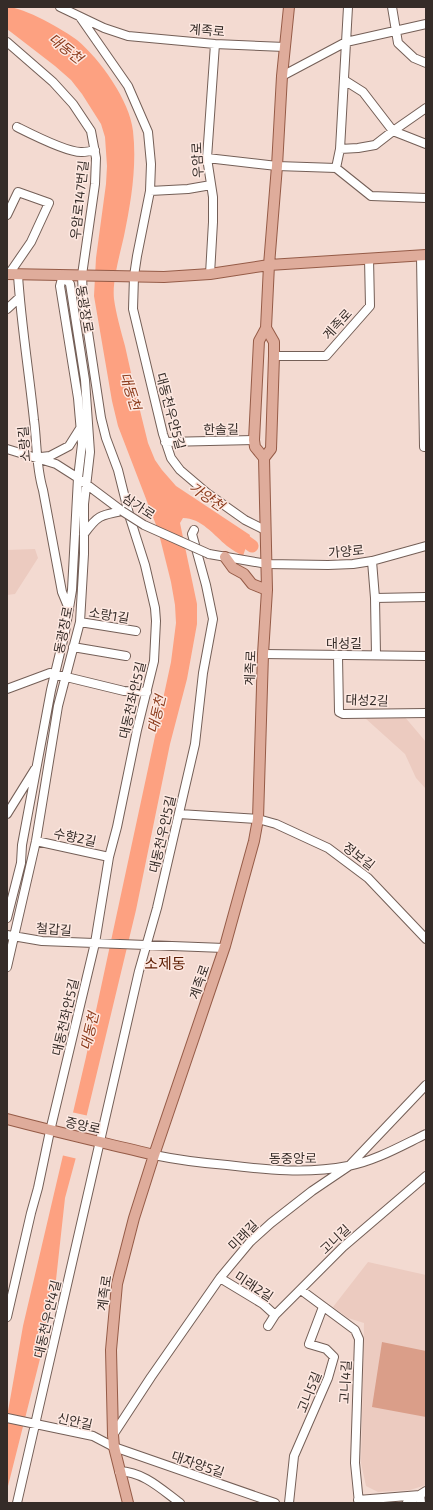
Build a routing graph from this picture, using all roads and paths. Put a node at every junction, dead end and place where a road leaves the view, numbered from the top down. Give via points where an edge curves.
1 (60, 7) edge
2 (289, 7) edge
3 (348, 7) edge
4 (392, 7) edge
5 (80, 17) junction
6 (426, 24) edge
7 (395, 30) junction
8 (7, 42) edge
9 (346, 42) junction
10 (215, 44) junction
11 (286, 47) junction
12 (426, 63) edge
13 (282, 76) junction
14 (344, 80) junction
15 (426, 108) edge
16 (17, 127) dead end
17 (393, 131) junction
18 (426, 144) edge
19 (340, 149) junction
20 (95, 150) junction
21 (207, 158) junction
22 (278, 166) junction
23 (336, 168) junction
24 (211, 185) junction
25 (150, 191) junction
26 (426, 198) edge
27 (7, 215) edge
28 (423, 256) edge
29 (369, 258) junction
30 (269, 265) junction
31 (11, 274) edge
32 (210, 274) junction
33 (63, 275) junction
34 (82, 275) junction
35 (134, 276) junction
36 (19, 298) junction
37 (7, 309) edge
38 (266, 328) junction
39 (274, 356) junction
40 (81, 427) junction
41 (254, 440) junction
42 (165, 442) junction
43 (426, 447) edge
44 (7, 448) edge
45 (38, 458) junction
46 (264, 458) junction
47 (78, 478) junction
48 (86, 484) junction
49 (122, 511) junction
50 (194, 530) dead end
51 (265, 530) junction
52 (84, 534) junction
53 (426, 546) edge
54 (225, 556) junction
55 (372, 561) junction
56 (267, 564) junction
57 (267, 590) junction
58 (426, 597) edge
59 (375, 598) junction
60 (69, 609) junction
61 (80, 622) junction
62 (136, 631) dead end
63 (73, 646) junction
64 (263, 654) junction
65 (126, 656) dead end
66 (338, 656) junction
67 (376, 656) junction
68 (426, 656) edge
69 (56, 674) junction
70 (65, 677) junction
71 (7, 689) edge
72 (147, 692) junction
73 (426, 713) edge
74 (37, 765) junction
75 (7, 814) edge
76 (180, 814) junction
77 (258, 819) junction
78 (36, 841) junction
79 (109, 857) junction
80 (7, 918) edge
81 (10, 936) edge
82 (426, 939) edge
83 (97, 943) junction
84 (144, 946) junction
85 (224, 948) junction
86 (7, 967) edge
87 (426, 1085) edge
88 (7, 1119) edge
89 (52, 1131) junction
90 (426, 1134) edge
91 (99, 1141) junction
92 (154, 1155) junction
93 (349, 1166) junction
94 (426, 1176) edge
95 (220, 1278) junction
96 (300, 1290) junction
97 (323, 1307) junction
98 (275, 1315) junction
99 (7, 1317) edge
100 (268, 1326) dead end
101 (7, 1418) edge
102 (32, 1424) junction
103 (113, 1435) junction
104 (114, 1447) junction
105 (119, 1471) junction
106 (422, 1496) edge
107 (359, 1501) edge
108 (17, 1503) edge
109 (128, 1503) edge
110 (180, 1503) edge
111 (275, 1503) edge
112 (289, 1503) edge
113 (407, 1503) edge

1 - 5 street, 계족로
2 - 11 main road, 계족로
3 - 9 street
4 - 7 street
5 - 10 street, 계족로 via 128,36
5 - 25 street, 대동천우안5길 via 128,86 148,132
6 - 7 street
7 - 9 street
7 - 12 street via 398,43 414,58
8 - 20 street, 우암로147번길 via 53,82 73,104 90,131
9 - 13 street
9 - 14 street
10 - 11 street, 계족로
10 - 21 street, 우암로
11 - 13 main road, 계족로
13 - 22 main road, 계족로
14 - 17 street via 363,92
14 - 19 street
15 - 17 street
16 - 20 street via 74,151
17 - 18 street
17 - 19 street via 375,145
19 - 23 street
20 - 34 street, 우암로147번길 via 95,184
21 - 22 street
21 - 24 street, 우암로
22 - 23 street
22 - 30 main road, 계족로
23 - 26 street via 371,196
24 - 25 street
24 - 32 street, 우암로 via 213,222
25 - 35 street, 대동천우안5길
27 - 31 street via 18,192 49,203 31,242
28 - 29 main road
28 - 43 street
29 - 30 main road
29 - 39 street, 계족로 via 370,306 326,356
30 - 32 main road
30 - 38 main road, 계족로
31 - 33 main road
31 - 36 street, 소랑길
32 - 35 main road
33 - 34 main road
33 - 40 street, 동광장로 via 60,286
33 - 48 street, 동광장로 via 70,284 85,380 90,452
34 - 35 main road
34 - 72 street, 대동천좌안5길 via 83,299 101,418 145,565 155,608 155,656
35 - 42 street, 대동천우안5길 via 133,309
36 - 37 street
36 - 45 street, 소랑길
38 - 39 main road, 계족로 via 274,342
38 - 41 main road, 계족로 via 259,341
39 - 46 main road, 계족로 via 271,449
40 - 45 street via 69,446 50,456
40 - 47 street, 동광장로
41 - 42 street, 한솔길
41 - 46 main road, 계족로 via 255,447
42 - 51 street, 대동천우안5길 via 171,458 180,470 245,520
44 - 45 street, 삼가로
45 - 47 street, 삼가로 via 56,464
45 - 60 street, 소랑길 via 38,475 62,592
46 - 51 main road, 계족로
47 - 48 street, 삼가로
47 - 60 street, 동광장로
48 - 49 street, 삼가로
48 - 52 street, 동광장로
49 - 52 street via 95,519
49 - 54 street, 삼가로, bridge via 144,525 209,554
50 - 76 street, 대동천우안5길 via 192,534 213,619 203,673 195,744
51 - 56 main road, 계족로
52 - 61 street, 동광장로
53 - 55 street, 가양로
54 - 56 street, 삼가로
54 - 57 main road via 233,568 244,574 252,584
55 - 56 street, 가양로 via 328,565
55 - 59 street
56 - 57 main road, 계족로
57 - 64 main road, 계족로
58 - 59 street
59 - 67 street
60 - 69 street, 동광장로
61 - 62 street, 소랑1길
61 - 63 street, 동광장로
63 - 65 street
63 - 70 street, 동광장로
64 - 66 street, 대성길
64 - 77 main road, 계족로
66 - 67 street, 대성길
66 - 73 street, 대성2길 via 339,712
67 - 68 street, 대성길
69 - 70 street
69 - 71 street via 50,673
69 - 74 street, 동광장로
70 - 72 street via 124,690
70 - 78 street, 동광장로
72 - 79 street, 대동천좌안5길
74 - 75 street
74 - 80 street, 동광장로 via 21,863
76 - 77 street, 정보길
76 - 84 street, 대동천우안5길 via 157,908
77 - 82 street, 정보길 via 276,824 328,848 368,878
77 - 85 main road, 계족로
78 - 79 street, 수향2길
78 - 81 street, 동광장로
79 - 83 street, 대동천좌안5길
81 - 83 street, 철갑길 via 42,941
81 - 86 street, 동광장로
83 - 84 street, 철갑길
83 - 89 street, 대동천좌안5길
84 - 85 street
84 - 91 street, 대동천우안5길
85 - 92 main road, 계족로
87 - 93 street, 미래길
88 - 89 main road, 중앙로
89 - 91 main road, 중앙로
89 - 99 street, 대동천좌안5길
90 - 93 street, 동중앙로 via 391,1152
91 - 92 main road, 중앙로
91 - 102 street, 대동천우안4길
92 - 93 street, 동중앙로 via 177,1160 262,1169 318,1170
92 - 103 main road, 계족로 via 116,1284 111,1350
93 - 95 street, 미래길 via 271,1223 250,1242
94 - 96 street, 고니길 via 343,1247
95 - 98 street, 미래2길 via 263,1304
95 - 103 street, 미래길
96 - 97 street, 고니4길
96 - 98 street, 고니길
97 - 107 street, 고니4길 via 355,1330 359,1339 355,1463
97 - 112 street, 고니5길 via 308,1344 326,1349 334,1357 328,1378 294,1456
98 - 100 street, 고니길
101 - 102 street, 신안길
102 - 104 street, 신안길 via 93,1436
102 - 108 street, 대동천우안4길
103 - 104 main road, 계족로
104 - 105 main road, 계족로
104 - 111 street, 대자양5길
105 - 109 main road, 계족로
105 - 110 street via 129,1471 145,1478
106 - 107 street
106 - 113 street

